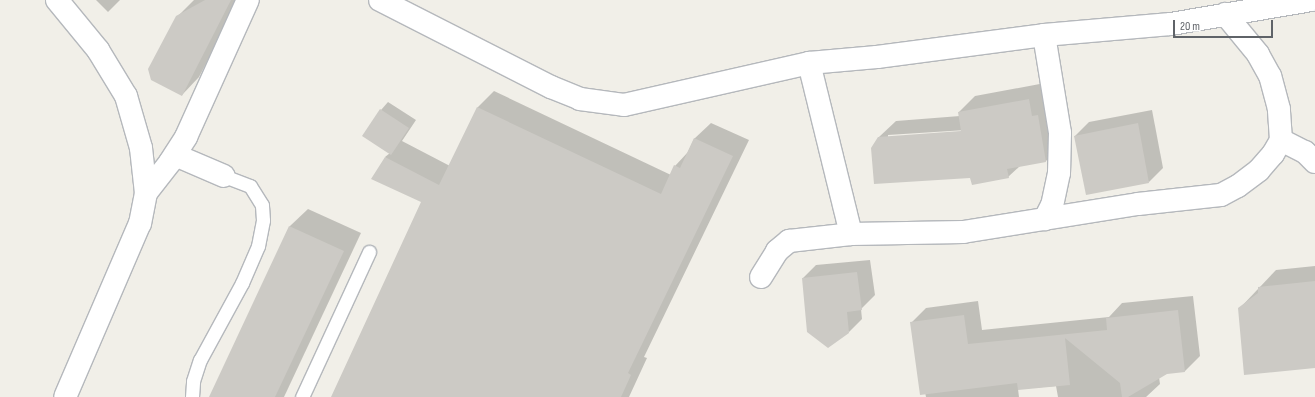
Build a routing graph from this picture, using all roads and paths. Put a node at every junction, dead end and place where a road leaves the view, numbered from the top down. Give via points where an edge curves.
1 (57, 0) edge
2 (248, 0) edge
3 (380, 0) edge
4 (1311, 0) edge
5 (1225, 14) junction
6 (1044, 35) junction
7 (809, 63) junction
8 (1281, 140) junction
9 (175, 155) junction
10 (1315, 162) edge
11 (224, 176) joint
12 (146, 193) junction
13 (1045, 219) junction
14 (851, 234) junction
15 (369, 252) dead end
16 (761, 277) dead end
17 (65, 397) edge
18 (192, 397) edge
19 (302, 397) edge

1 - 12 street via 98,50 126,96 141,148
2 - 9 street via 202,104
3 - 7 street via 551,87 580,99 601,104 624,105
4 - 5 street
5 - 6 street via 1171,24
5 - 8 street via 1258,54 1270,76 1279,109
6 - 7 street
6 - 13 street via 1060,133 1059,173 1052,205
7 - 14 street
8 - 10 street via 1305,152
8 - 13 street via 1259,170 1221,195 1138,204
9 - 11 street
9 - 12 street
11 - 18 lane via 250,186 262,205 263,220 258,246 242,283 200,360 193,381
12 - 17 street via 140,223
13 - 14 street via 963,232
14 - 16 street via 789,241 777,251
15 - 19 lane

